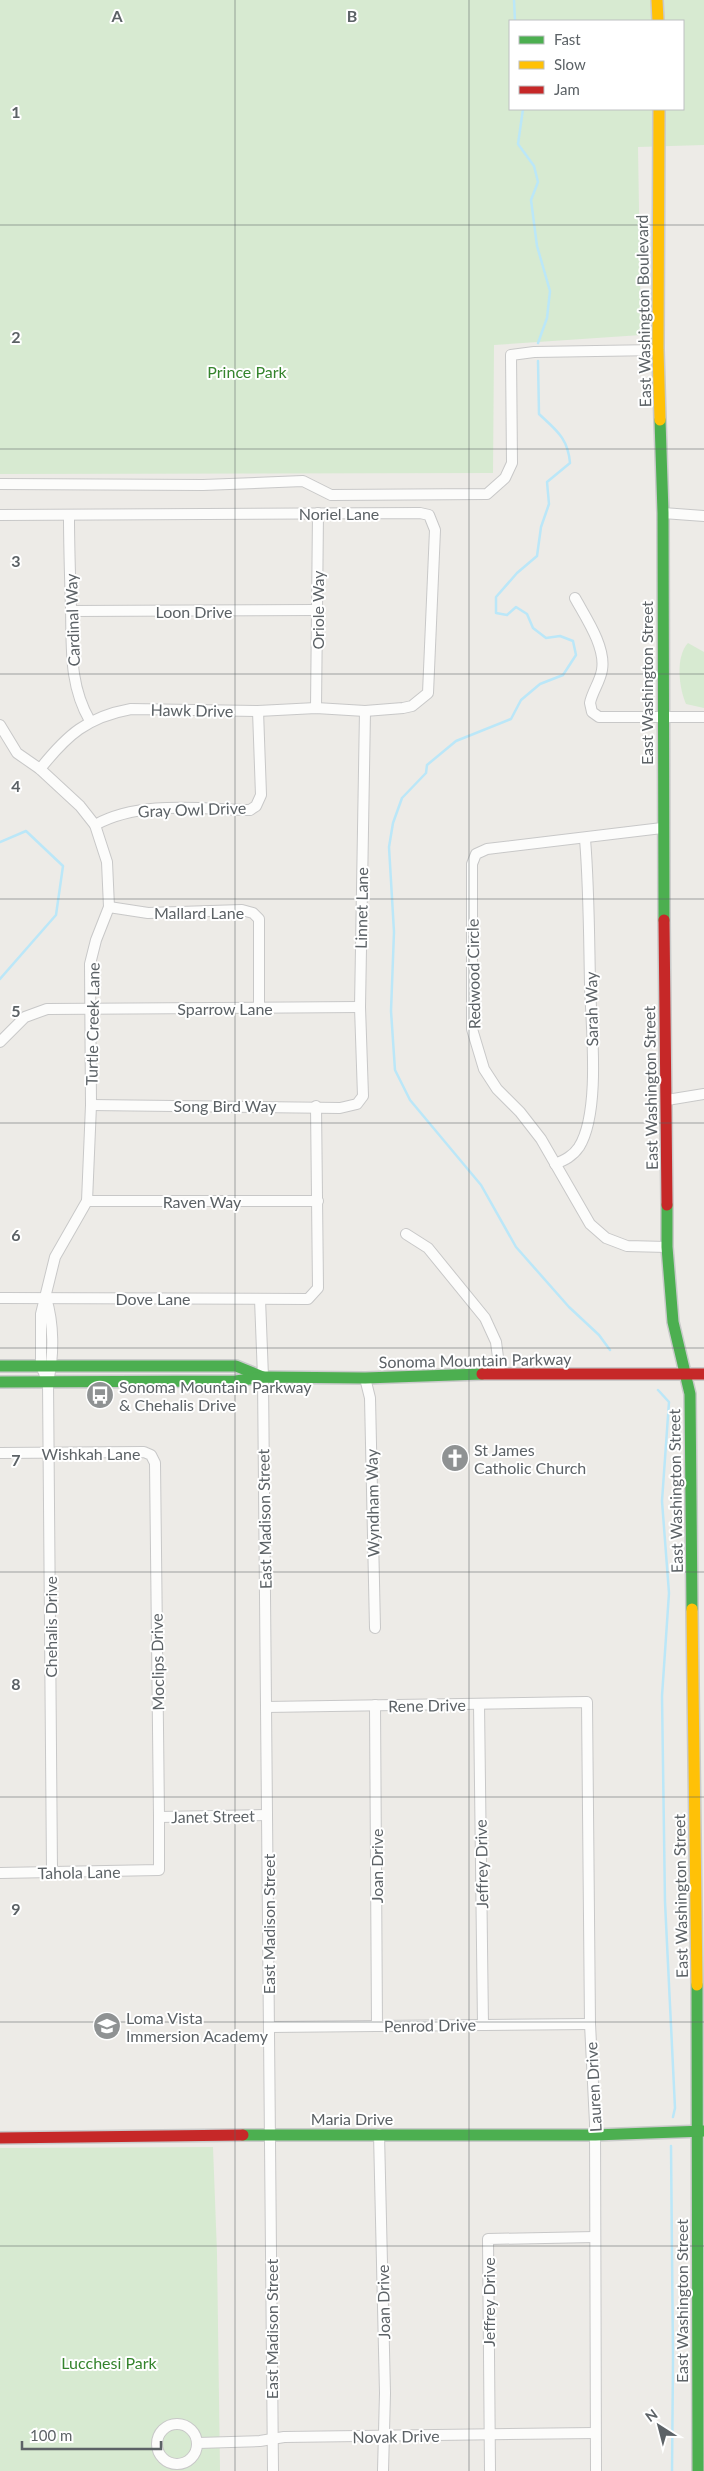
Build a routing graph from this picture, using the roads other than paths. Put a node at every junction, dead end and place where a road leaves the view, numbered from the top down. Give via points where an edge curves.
1 (657, 0) edge
2 (658, 20) edge
3 (659, 110) edge
4 (658, 350) junction
5 (0, 484) edge
6 (318, 513) junction
7 (664, 513) junction
8 (0, 515) edge
9 (69, 516) junction
10 (704, 516) edge
11 (575, 598) dead end
12 (317, 610) junction
13 (71, 612) junction
14 (428, 693) joint
15 (316, 708) junction
16 (258, 711) junction
17 (365, 711) junction
18 (704, 717) edge
19 (662, 718) junction
20 (90, 721) junction
21 (0, 725) edge
22 (40, 768) junction
23 (95, 825) junction
24 (662, 828) junction
25 (585, 839) junction
26 (109, 907) junction
27 (360, 1007) junction
28 (89, 1008) junction
29 (259, 1008) junction
30 (0, 1042) edge
31 (704, 1094) edge
32 (668, 1100) junction
33 (357, 1104) joint
34 (91, 1105) junction
35 (316, 1106) junction
36 (555, 1164) junction
37 (87, 1201) junction
38 (318, 1201) junction
39 (406, 1234) dead end
40 (667, 1247) junction
41 (0, 1298) edge
42 (46, 1298) junction
43 (260, 1298) junction
44 (0, 1366) edge
45 (46, 1366) junction
46 (500, 1373) junction
47 (704, 1374) edge
48 (687, 1375) junction
49 (263, 1377) junction
50 (365, 1378) junction
51 (0, 1382) edge
52 (48, 1382) junction
53 (0, 1453) edge
54 (49, 1453) junction
55 (151, 1455) joint
56 (375, 1628) dead end
57 (587, 1702) joint
58 (479, 1704) junction
59 (375, 1705) junction
60 (266, 1707) junction
61 (699, 1793) edge
62 (267, 1815) junction
63 (159, 1817) junction
64 (158, 1870) joint
65 (52, 1872) junction
66 (0, 1873) edge
67 (590, 2024) junction
68 (482, 2025) junction
69 (378, 2026) junction
70 (269, 2027) junction
71 (700, 2131) edge
72 (379, 2134) junction
73 (595, 2134) junction
74 (270, 2135) junction
75 (0, 2138) edge
76 (595, 2237) junction
77 (595, 2433) junction
78 (490, 2434) junction
79 (383, 2436) junction
80 (272, 2440) junction
81 (198, 2443) dead end
82 (273, 2471) edge
83 (383, 2471) edge
84 (490, 2471) edge
85 (596, 2471) edge
86 (698, 2471) edge

1 - 2 main road
3 - 4 main road, East Washington Boulevard
4 - 5 street via 511,355 512,463 505,478 486,494 331,495 303,481 203,485
4 - 7 main road, East Washington Boulevard
6 - 9 street, Noriel Lane
6 - 12 street, Oriole Way
6 - 14 street, Noriel Lane via 420,513 432,519 435,530
7 - 10 street
7 - 19 main road, East Washington Street
8 - 9 street
9 - 13 street, Cardinal Way
11 - 19 street via 602,661 590,703 592,712 599,717
12 - 13 street, Loon Drive
12 - 15 street, Oriole Way
13 - 20 street, Cardinal Way via 70,648 75,687
14 - 17 street, Hawk Drive via 412,706
15 - 16 street, Hawk Drive
15 - 17 street, Hawk Drive
16 - 20 street, Hawk Drive via 131,709
16 - 23 street, Gray Owl Drive via 261,796 256,806 250,810 128,812
17 - 27 street, Linnet Lane
18 - 19 street
19 - 24 main road, East Washington Street
20 - 22 street, Hawk Drive via 69,735
21 - 22 street, Turtle Creek Lane via 16,753
22 - 23 street, Turtle Creek Lane
23 - 26 street, Turtle Creek Lane via 107,862
24 - 25 street, Redwood Circle
24 - 32 main road, East Washington Street
25 - 36 street, Sarah Way via 590,914 592,1096 586,1131 579,1147 568,1159
25 - 36 street, Redwood Circle via 487,849 476,854 472,864 472,1030 484,1069 497,1089 520,1112
26 - 28 street, Turtle Creek Lane via 90,964
26 - 29 street, Mallard Lane via 148,913 242,910 253,913 259,919
27 - 29 street, Sparrow Lane
27 - 33 street, Linnet Lane via 363,1096
28 - 29 street, Sparrow Lane
28 - 30 street, Sparrow Lane via 47,1009 25,1017
28 - 34 street, Turtle Creek Lane
31 - 32 street
32 - 40 main road, East Washington Street
33 - 35 street, Song Bird Way via 340,1108
34 - 35 street, Song Bird Way
34 - 37 street, Turtle Creek Lane
35 - 38 street
36 - 40 street, Redwood Circle via 590,1224 606,1238 627,1246
37 - 38 street, Raven Way
37 - 42 street, Turtle Creek Lane via 56,1257
38 - 43 street via 318,1288 314,1295 308,1299
39 - 46 street via 428,1248 485,1318 496,1342
40 - 48 main road, East Washington Street via 673,1322
41 - 42 street, Dove Lane
42 - 43 street, Dove Lane
42 - 45 street, Turtle Creek Lane via 51,1314
43 - 49 street
44 - 45 main road, Sonoma Mountain Parkway
45 - 49 main road, Sonoma Mountain Parkway via 236,1366
45 - 52 street, Turtle Creek Lane
46 - 48 main road, Sonoma Mountain Parkway
46 - 50 main road, Sonoma Mountain Parkway
47 - 48 main road, Sonoma Mountain Parkway
48 - 61 main road, East Washington Street
49 - 50 main road, Sonoma Mountain Parkway
49 - 52 main road, Sonoma Mountain Parkway via 236,1381
49 - 60 street, East Madison Street
50 - 56 street, Wyndham Way via 370,1398
51 - 52 main road, Sonoma Mountain Parkway
52 - 54 street, Chehalis Drive
53 - 54 street, Wishkah Lane
54 - 55 street, Wishkah Lane via 144,1452
54 - 65 street, Chehalis Drive
55 - 63 street, Moclips Drive via 155,1463
57 - 58 street, Rene Drive
57 - 67 street, Lauren Drive
58 - 59 street, Rene Drive
58 - 68 street, Jeffrey Drive
59 - 60 street, Rene Drive
59 - 69 street, Joan Drive
60 - 62 street, East Madison Street
61 - 71 main road, East Washington Street
62 - 63 street, Janet Street
62 - 70 street, East Madison Street
63 - 64 street, Moclips Drive
64 - 65 street, Tahola Lane
65 - 66 street, Tahola Lane
67 - 68 street, Penrod Drive
67 - 73 street, Lauren Drive
68 - 69 street, Penrod Drive
69 - 70 street, Penrod Drive
70 - 74 street, East Madison Street
71 - 73 main road, Maria Drive
71 - 86 main road, East Washington Street
72 - 73 main road, Maria Drive
72 - 74 main road, Maria Drive
72 - 79 street, Joan Drive via 385,2393
73 - 76 street, Lauren Drive
74 - 75 main road, Maria Drive
74 - 80 street, East Madison Street
76 - 77 street, Lauren Drive
76 - 78 street, Jeffrey Drive via 488,2239
77 - 78 street, Novak Drive
77 - 85 street, Lauren Drive
78 - 79 street, Novak Drive
78 - 84 street, Jeffrey Drive
79 - 80 street, Novak Drive
79 - 83 street, Joan Drive
80 - 81 street, Novak Drive
80 - 82 street, East Madison Street

